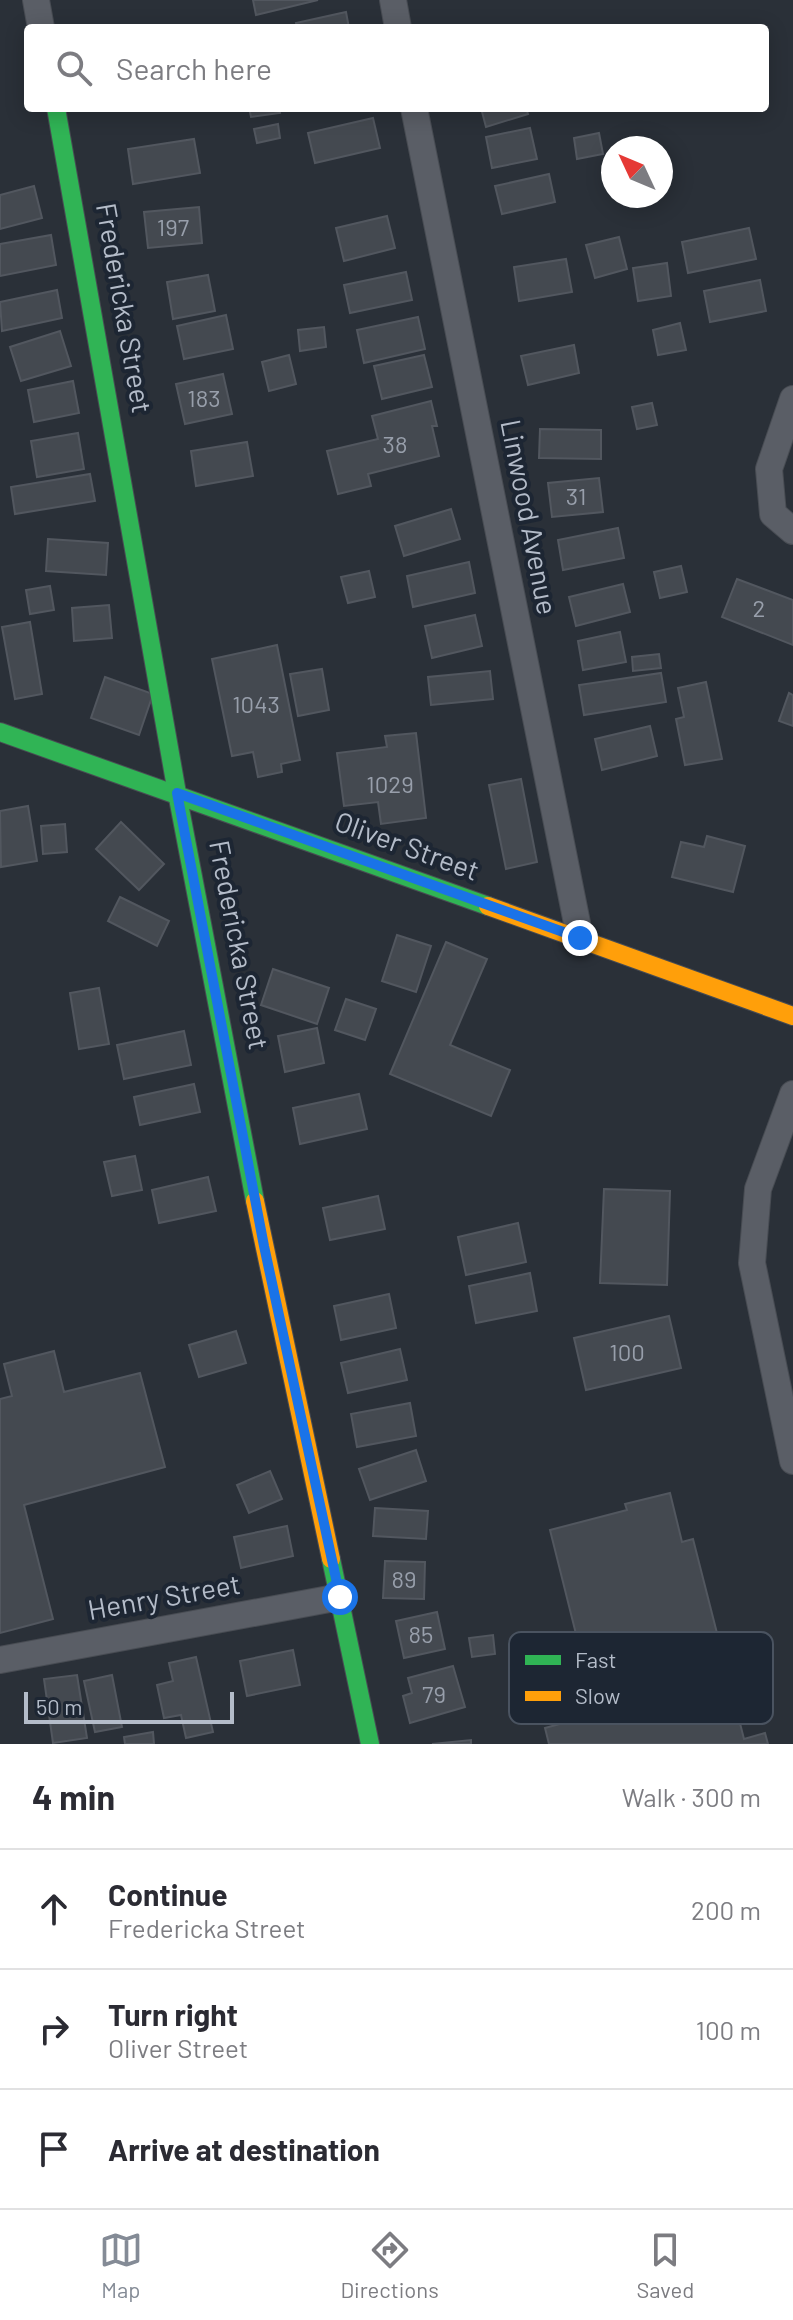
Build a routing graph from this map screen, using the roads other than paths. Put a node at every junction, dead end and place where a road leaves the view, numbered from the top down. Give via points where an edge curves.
1 (36, 0) edge
2 (393, 0) edge
3 (40, 24) edge
4 (397, 24) edge
5 (57, 112) edge
6 (415, 112) edge
7 (793, 399) edge
8 (793, 531) edge
9 (0, 732) edge
10 (177, 793) junction
11 (580, 938) junction
12 (793, 1016) edge
13 (793, 1094) edge
14 (793, 1461) edge
15 (340, 1597) junction
16 (0, 1660) edge
17 (370, 1744) edge

1 - 3 street
2 - 4 street
5 - 10 street, Fredericka Street
6 - 11 street, Linwood Avenue
7 - 8 street via 769,469 773,514
9 - 10 street, Oliver Street
10 - 11 street, Oliver Street
10 - 15 street, Fredericka Street via 264,1246
11 - 12 street, Oliver Street
13 - 14 street via 758,1189 752,1263
15 - 16 street, Henry Street
15 - 17 street, Fredericka Street

